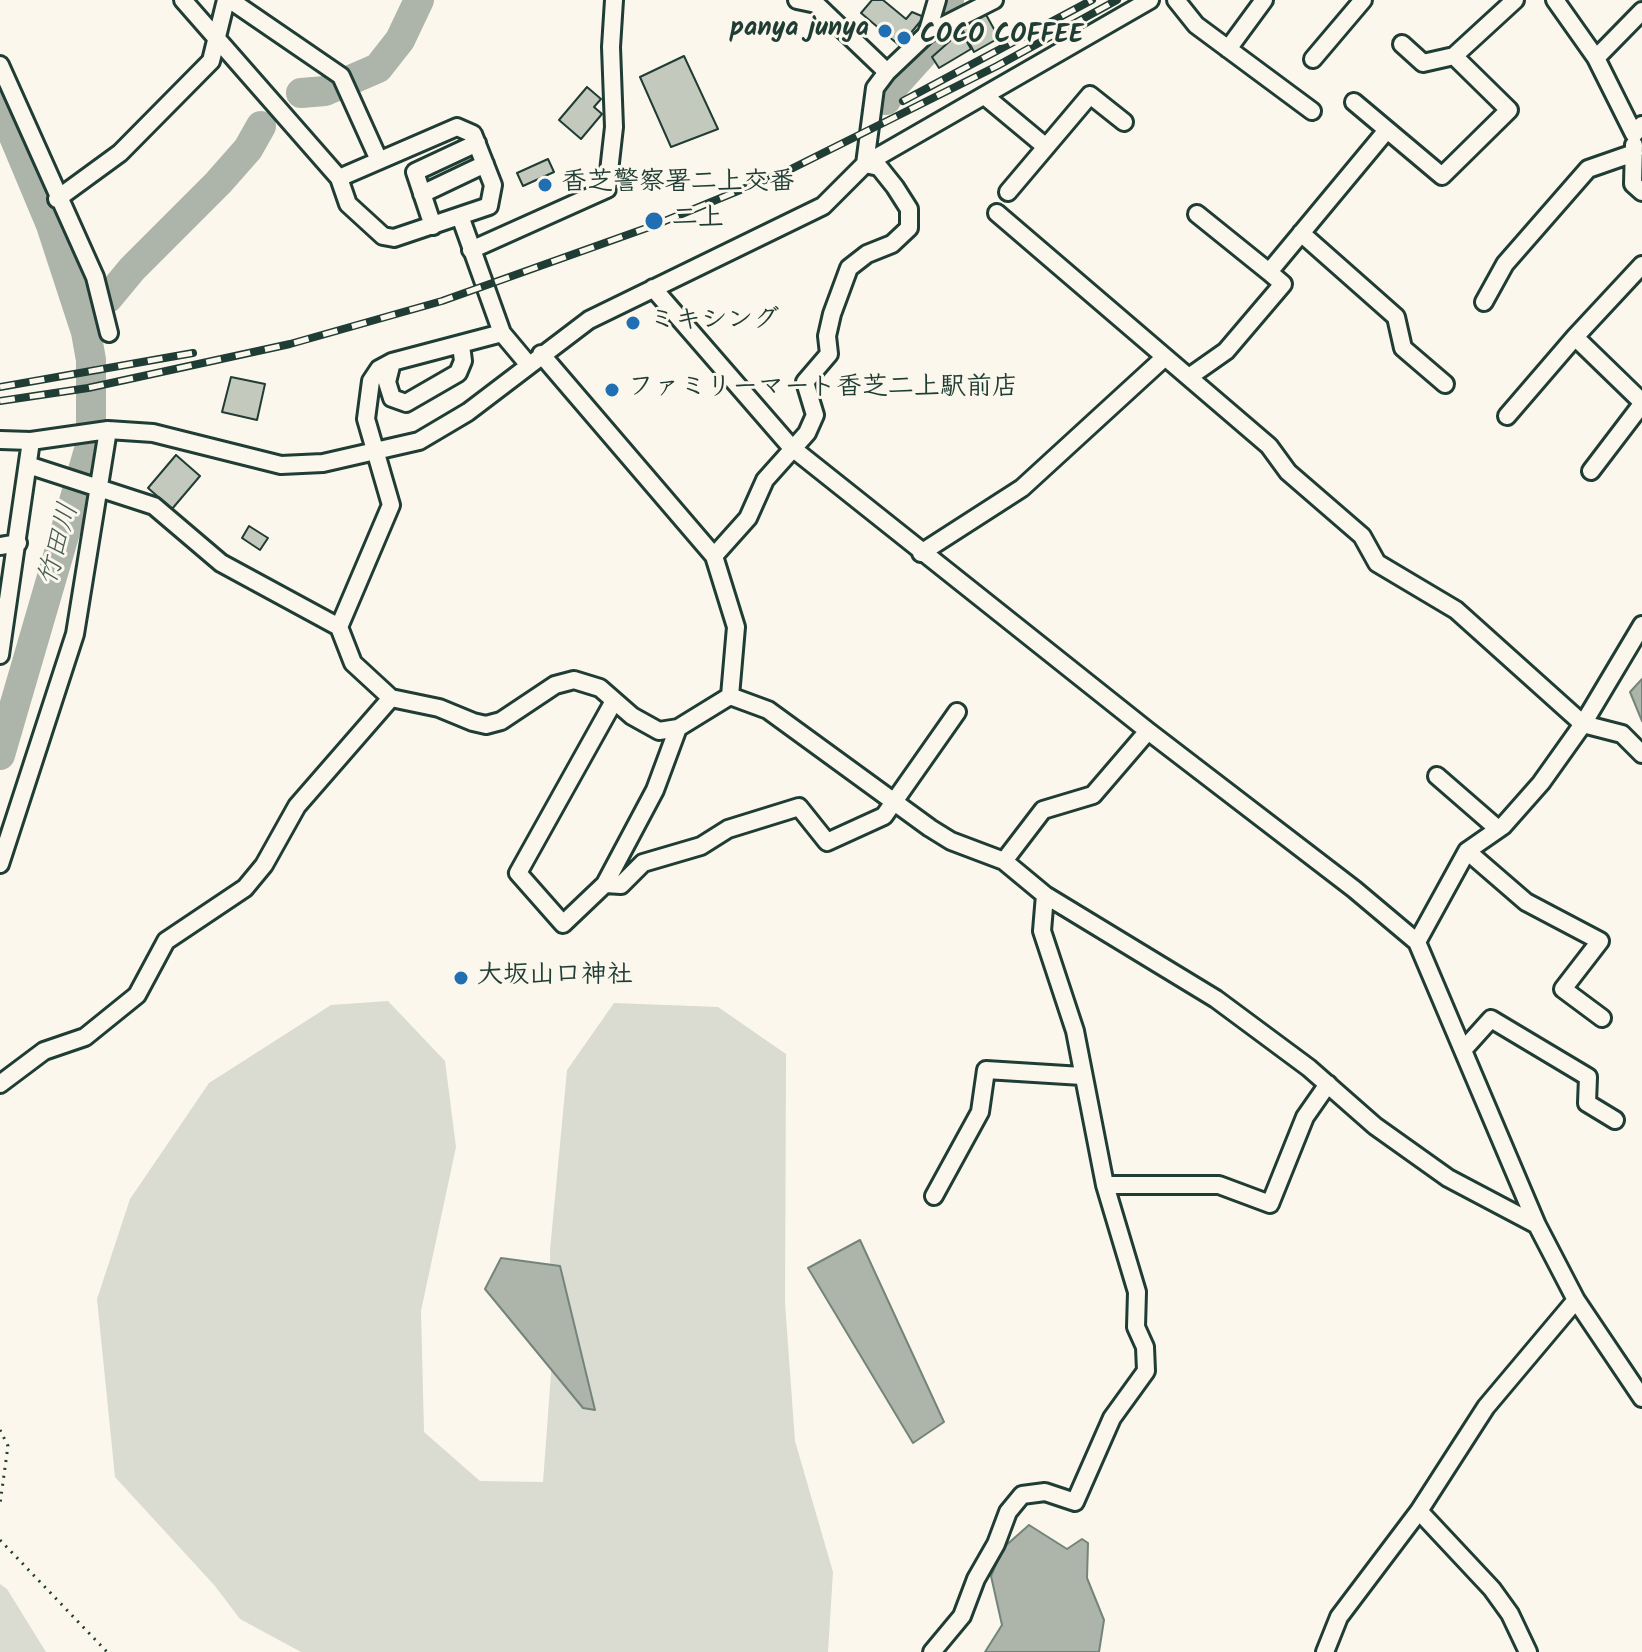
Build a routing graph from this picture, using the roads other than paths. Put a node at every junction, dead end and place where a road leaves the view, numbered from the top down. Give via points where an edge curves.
1 (183, 0) edge
2 (228, 0) edge
3 (614, 0) edge
4 (797, 0) edge
5 (937, 0) edge
6 (994, 0) edge
7 (1150, 0) edge
8 (1176, 0) edge
9 (1264, 0) edge
10 (1363, 0) edge
11 (1515, 0) edge
12 (1555, 0) edge
13 (1642, 11) edge
14 (938, 29) junction
15 (218, 39) junction
16 (1402, 44) dead end
17 (1228, 49) junction
18 (1454, 56) junction
19 (1596, 58) junction
20 (1313, 59) dead end
21 (0, 65) edge
22 (887, 72) junction
23 (986, 97) junction
24 (1354, 102) dead end
25 (1312, 111) dead end
26 (1124, 122) dead end
27 (1638, 129) edge
28 (1387, 130) junction
29 (477, 143) junction
30 (1046, 147) junction
31 (1634, 153) junction
32 (378, 158) junction
33 (485, 164) junction
34 (865, 164) junction
35 (339, 178) junction
36 (1008, 192) dead end
37 (1642, 192) edge
38 (422, 194) junction
39 (57, 199) junction
40 (997, 213) dead end
41 (1197, 214) dead end
42 (460, 216) junction
43 (433, 226) junction
44 (1301, 233) junction
45 (471, 250) junction
46 (1642, 265) edge
47 (1269, 272) junction
48 (653, 288) junction
49 (1484, 302) dead end
50 (109, 333) dead end
51 (502, 333) junction
52 (1575, 337) junction
53 (461, 345) junction
54 (1165, 357) junction
55 (534, 359) junction
56 (392, 362) junction
57 (1189, 377) junction
58 (1445, 384) dead end
59 (1642, 403) edge
60 (1507, 416) dead end
61 (108, 430) junction
62 (0, 440) edge
63 (31, 441) junction
64 (791, 447) junction
65 (377, 452) junction
66 (28, 465) junction
67 (1591, 471) dead end
68 (98, 487) junction
69 (18, 543) junction
70 (0, 546) edge
71 (921, 553) junction
72 (714, 556) junction
73 (1642, 625) edge
74 (339, 627) junction
75 (0, 655) edge
76 (730, 696) junction
77 (391, 698) junction
78 (614, 701) junction
79 (957, 712) dead end
80 (1583, 724) junction
81 (678, 728) junction
82 (1148, 731) junction
83 (1642, 754) edge
84 (1437, 776) dead end
85 (894, 802) junction
86 (1498, 829) junction
87 (1467, 851) junction
88 (1004, 861) junction
89 (0, 864) edge
90 (605, 884) junction
91 (1045, 895) junction
92 (1417, 942) junction
93 (1602, 1018) dead end
94 (1464, 1049) junction
95 (1082, 1076) junction
96 (0, 1084) edge
97 (1328, 1084) junction
98 (1615, 1120) dead end
99 (1105, 1185) junction
100 (934, 1196) dead end
101 (1537, 1225) junction
102 (1576, 1300) junction
103 (1642, 1398) edge
104 (1419, 1511) junction
105 (932, 1652) edge
106 (1325, 1652) edge
107 (1528, 1652) edge

1 - 15 street
2 - 15 street
2 - 32 street via 348,86
3 - 45 street via 614,127 607,189
4 - 22 street via 816,4
5 - 14 street
6 - 14 street
7 - 23 street
8 - 17 street via 1196,25
9 - 17 street
10 - 20 street
11 - 18 street
12 - 19 street
13 - 19 street
14 - 22 street
15 - 35 street
15 - 39 street via 211,61 120,153
16 - 18 street via 1423,63
17 - 25 street
18 - 28 street via 1509,110 1442,176
19 - 27 street
21 - 39 street
22 - 34 street via 875,88
23 - 30 street
23 - 34 street
24 - 28 street
26 - 30 street via 1090,95
27 - 31 street
28 - 44 street
29 - 32 street via 473,134 457,127
29 - 33 street
29 - 38 street via 415,172
30 - 36 street
31 - 37 street via 1633,184
31 - 49 street via 1588,169 1505,264
32 - 35 street
33 - 38 street
33 - 42 street via 493,185 489,206
34 - 48 street via 823,206
34 - 64 street via 879,167 895,187 909,209 909,228 849,268 832,314 829,354 805,382 815,415 807,433
35 - 43 street via 348,204 383,236 394,238
38 - 43 street
39 - 50 street via 95,277
40 - 54 street
41 - 47 street
42 - 43 street
42 - 45 street
44 - 47 street
44 - 58 street via 1396,317 1403,348
45 - 51 street
46 - 52 street
47 - 57 street via 1283,284 1226,351
48 - 55 street via 589,320
48 - 64 street
51 - 53 street
51 - 55 street
52 - 59 street
52 - 60 street
53 - 56 street
53 - 56 street via 458,373 406,403 392,398 387,382
54 - 57 street
54 - 71 street via 1022,488
55 - 65 street via 468,412 419,441
55 - 72 street
56 - 65 street via 371,381 366,419
57 - 80 street via 1362,536 1377,563 1456,610
59 - 67 street
61 - 63 street
61 - 65 street via 153,433 281,465
61 - 68 street
62 - 63 street
63 - 66 street
64 - 71 street
64 - 72 street via 765,480 748,518
65 - 74 street via 391,505
66 - 68 street
66 - 69 street
68 - 74 street via 154,506 221,563
68 - 89 street via 75,634
69 - 70 street
69 - 75 street
71 - 82 street
72 - 76 street via 736,627
73 - 80 street
74 - 77 street via 353,663
76 - 81 street
76 - 85 street via 768,710
77 - 78 street via 486,725 521,710 555,685 574,680 600,688
77 - 96 street via 297,806 245,888 166,941 137,995 85,1037 44,1051
78 - 81 street via 659,731
78 - 90 street via 518,873 563,924
79 - 85 street
80 - 83 street via 1622,734
80 - 86 street via 1541,783
81 - 90 street via 655,790
82 - 88 street via 1093,795 1043,810
82 - 92 street
84 - 86 street
85 - 88 street via 951,841
85 - 90 street via 884,816 827,842 799,807 643,863 621,885
86 - 87 street
87 - 92 street
87 - 93 street via 1526,902 1600,941 1563,989
88 - 91 street
91 - 95 street via 1042,931 1075,1031
91 - 97 street via 1216,999
92 - 94 street
94 - 98 street via 1491,1019 1588,1077 1587,1103
94 - 101 street
95 - 99 street
95 - 100 street via 986,1070 980,1112
97 - 99 street via 1305,1117 1270,1204 1219,1185
97 - 101 street via 1375,1126 1448,1178
99 - 105 street via 1137,1292 1136,1327 1145,1347 1146,1371 1112,1418 1075,1502 1045,1492 1022,1495 1008,1512 962,1616
101 - 102 street
102 - 103 street
102 - 104 street via 1486,1407
104 - 106 street via 1339,1617
104 - 107 street via 1492,1589

